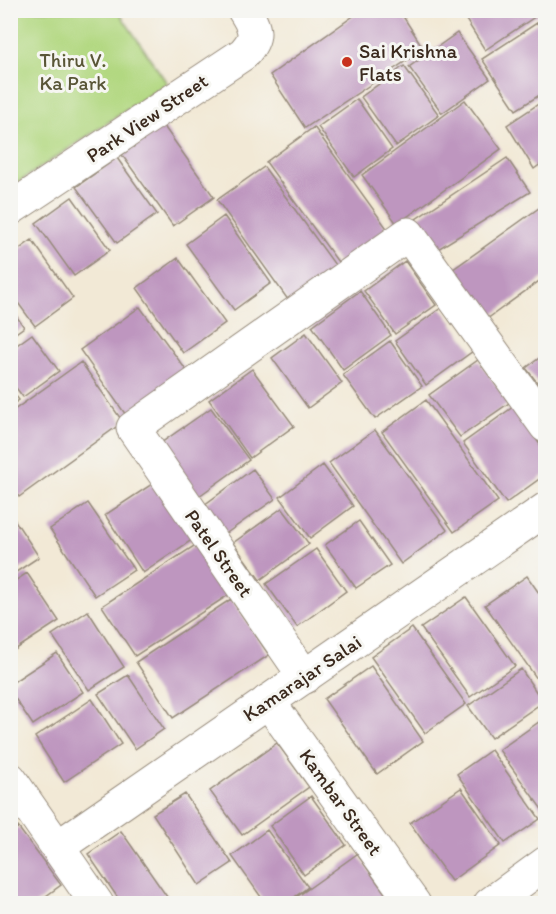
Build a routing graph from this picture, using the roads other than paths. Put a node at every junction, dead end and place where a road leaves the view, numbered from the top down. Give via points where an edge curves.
1 (244, 10) edge
2 (10, 210) edge
3 (546, 426) edge
4 (546, 509) edge
5 (305, 677) junction
6 (268, 701) junction
7 (10, 779) edge
8 (58, 847) junction
9 (546, 863) edge
10 (97, 903) edge
11 (414, 903) edge
12 (490, 903) edge

1 - 2 street, Park View Street via 254,37 243,54
3 - 5 street, Patel Street via 408,234 133,428
4 - 5 street, Kamarajar Salai
5 - 6 street, Kamarajar Salai
6 - 8 street, Kamarajar Salai
6 - 11 street, Kambar Street
7 - 8 street
8 - 10 street
9 - 12 street

